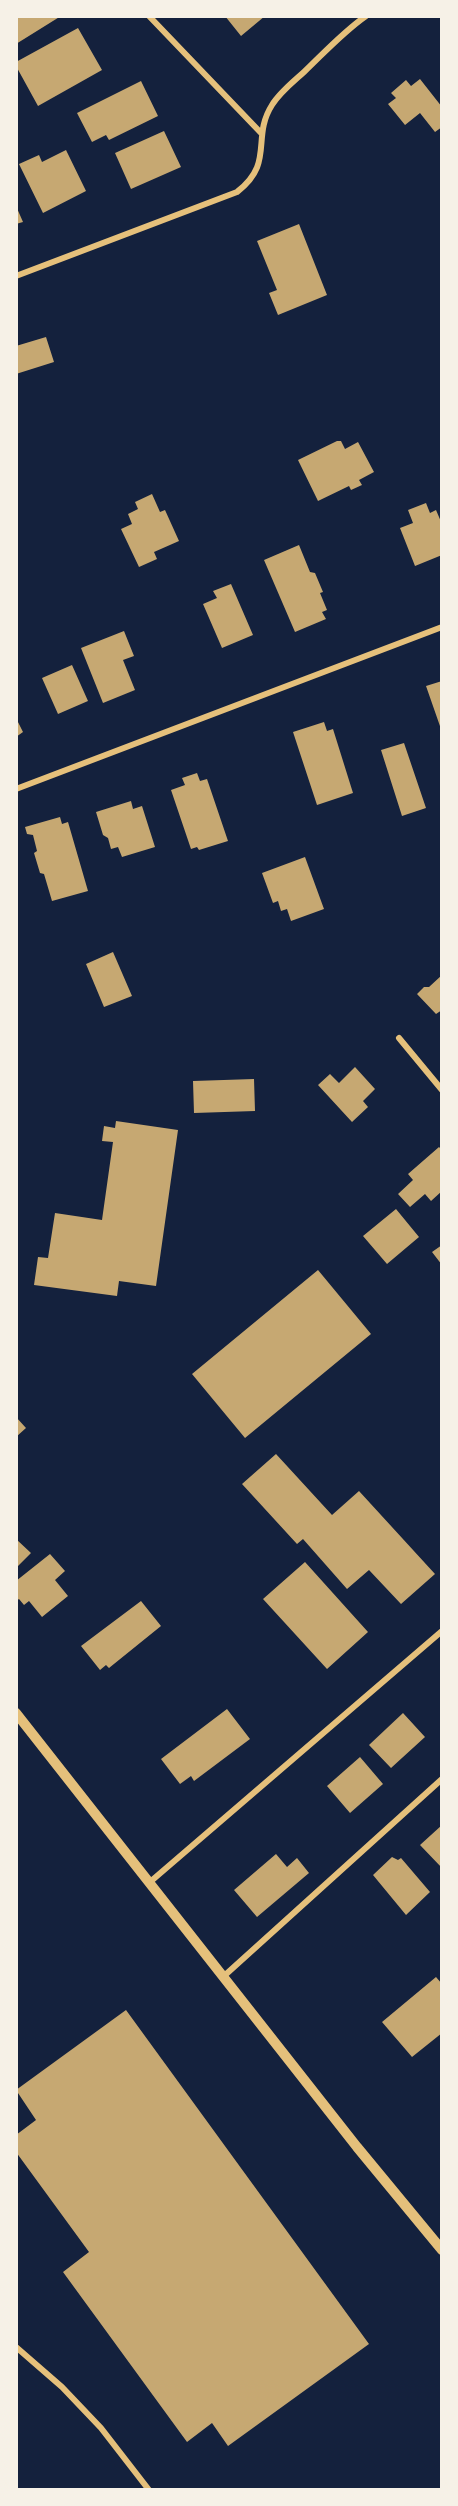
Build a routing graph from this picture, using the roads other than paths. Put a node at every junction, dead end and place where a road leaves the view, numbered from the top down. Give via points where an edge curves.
1 (149, 16) edge
2 (366, 16) edge
3 (262, 134) junction
4 (16, 276) edge
5 (441, 627) edge
6 (16, 789) edge
7 (399, 1038) dead end
8 (441, 1090) edge
9 (441, 1632) edge
10 (16, 1713) edge
11 (441, 1779) edge
12 (150, 1882) junction
13 (224, 1976) junction
14 (441, 2250) edge
15 (16, 2338) edge
16 (19, 2348) edge
17 (149, 2490) edge

1 - 3 street
2 - 3 street via 282,93 265,118
3 - 4 street via 259,167 237,192
5 - 6 street
7 - 8 street
9 - 12 street
10 - 12 street
11 - 13 street
12 - 13 street
13 - 14 street
15 - 16 street
16 - 17 street via 101,2428

